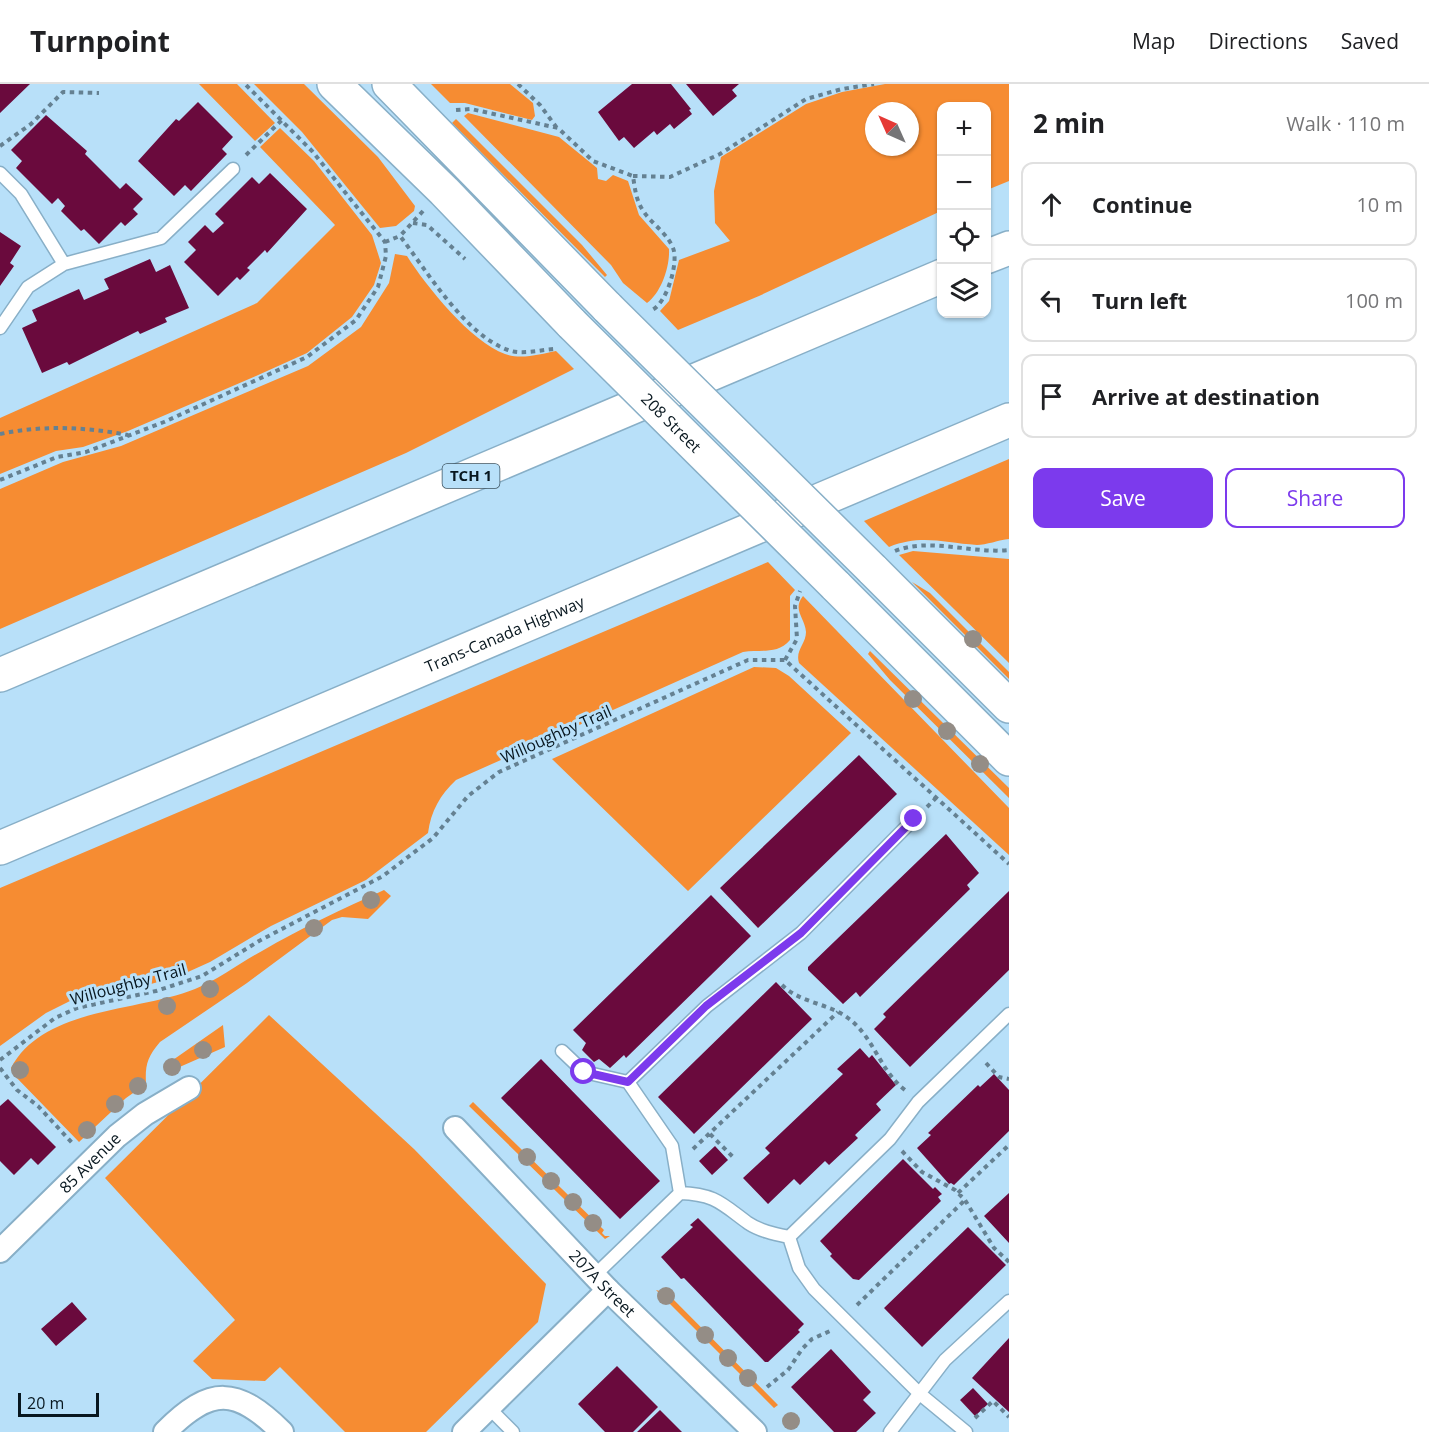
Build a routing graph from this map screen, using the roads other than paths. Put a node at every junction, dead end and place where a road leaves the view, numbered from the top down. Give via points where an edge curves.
1 (334, 84) edge
2 (388, 84) edge
3 (233, 169) road end
4 (0, 173) edge
5 (1009, 248) edge
6 (991, 255) edge
7 (64, 264) junction
8 (937, 278) edge
9 (0, 328) edge
10 (1009, 420) edge
11 (0, 675) edge
12 (1009, 706) edge
13 (1009, 759) edge
14 (914, 819) dead end
15 (0, 848) edge
16 (1009, 1014) edge
17 (562, 1051) dead end
18 (628, 1082) junction
19 (189, 1088) dead end
20 (455, 1128) dead end
21 (680, 1193) junction
22 (789, 1237) junction
23 (0, 1251) edge
24 (602, 1282) junction
25 (1009, 1301) edge
26 (920, 1394) junction
27 (489, 1408) junction
28 (165, 1432) edge
29 (282, 1432) edge
30 (464, 1432) edge
31 (513, 1432) edge
32 (755, 1432) edge
33 (890, 1432) edge
34 (966, 1432) edge

1 - 13 main road, 208 Street, bridge via 444,191 567,336 835,585
2 - 12 main road, bridge
3 - 7 lane via 161,238
4 - 7 lane via 21,194
5 - 6 main road
7 - 9 lane via 28,287
8 - 11 main road, TCH 1
10 - 15 main road, Trans-Canada Highway
14 - 18 lane via 801,933 706,1006
16 - 22 lane via 918,1102 890,1139
17 - 18 lane via 584,1072
18 - 21 lane via 672,1146
19 - 23 street, 85 Avenue via 145,1114
20 - 24 street, 207A Street
21 - 22 lane via 716,1198 750,1224
21 - 24 lane
22 - 26 lane via 799,1268 814,1289
24 - 27 street
24 - 32 street, 207A Street
25 - 26 lane via 945,1360
26 - 33 lane
26 - 34 lane
27 - 30 street
27 - 31 lane
28 - 29 street via 202,1402 230,1398 262,1413

